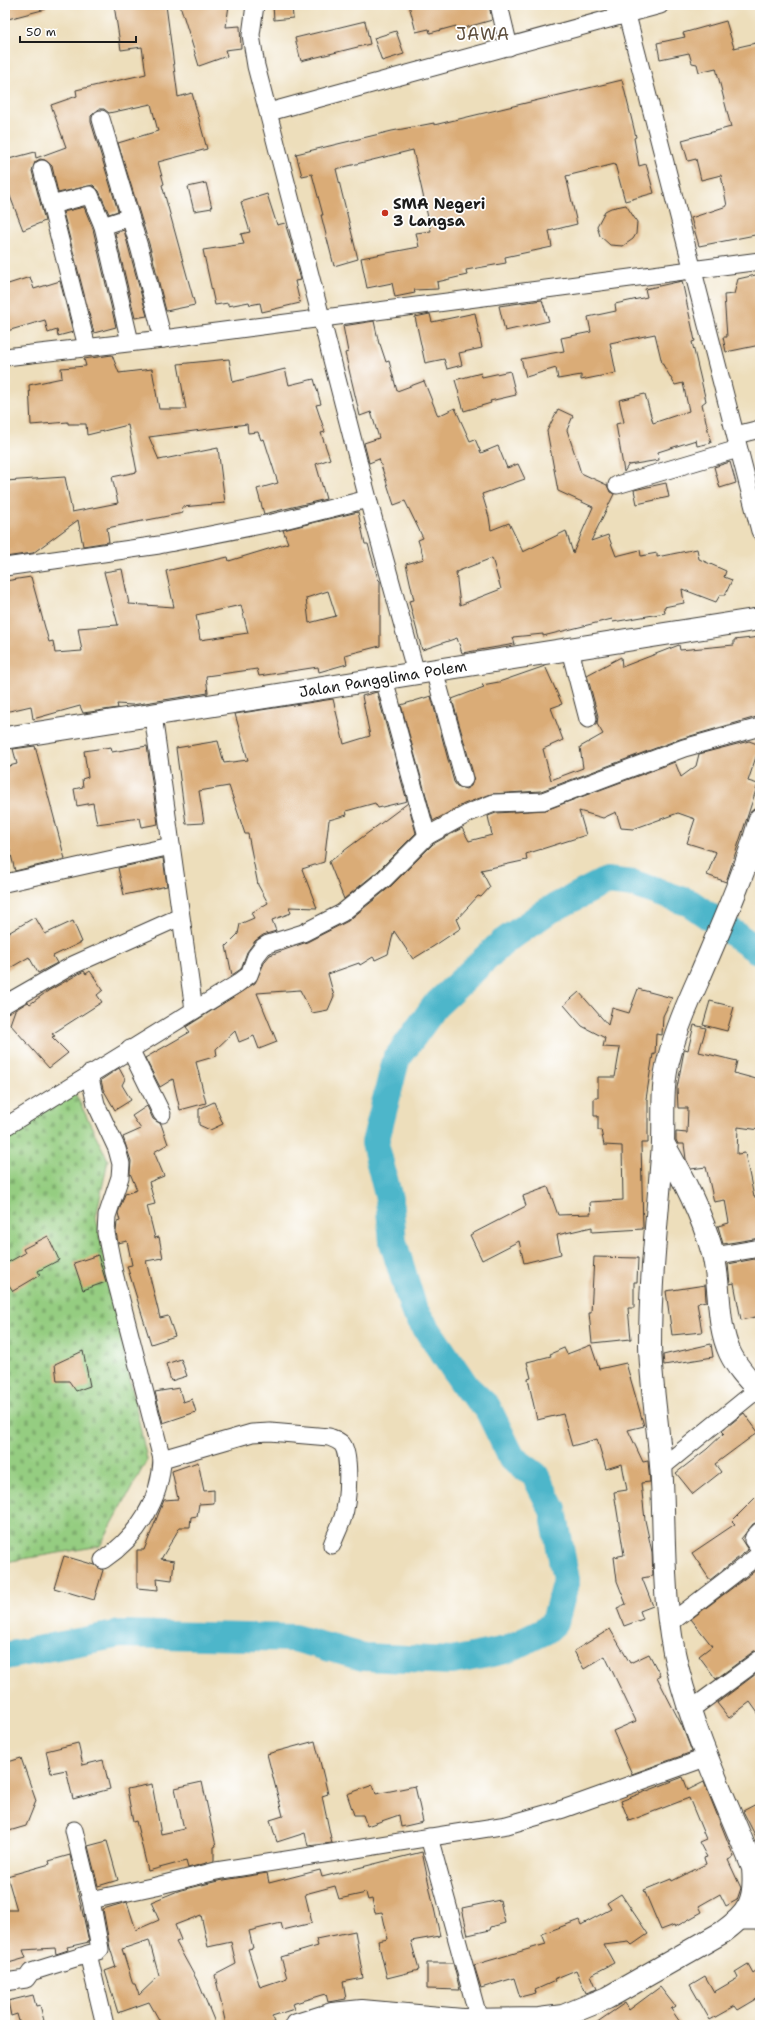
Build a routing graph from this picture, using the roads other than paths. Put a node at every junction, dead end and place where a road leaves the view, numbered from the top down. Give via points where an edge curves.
1 (255, 5) edge
2 (499, 5) edge
3 (660, 5) edge
4 (620, 12) edge
5 (510, 47) junction
6 (269, 112) junction
7 (101, 119) dead end
8 (42, 169) dead end
9 (51, 205) junction
10 (130, 217) junction
11 (103, 226) junction
12 (760, 261) edge
13 (693, 270) junction
14 (321, 318) junction
15 (163, 339) junction
16 (130, 342) junction
17 (87, 347) junction
18 (5, 357) edge
19 (760, 429) edge
20 (737, 442) junction
21 (617, 485) dead end
22 (368, 499) junction
23 (760, 531) edge
24 (5, 567) edge
25 (760, 619) edge
26 (570, 650) junction
27 (425, 671) junction
28 (384, 679) junction
29 (153, 715) junction
30 (588, 719) dead end
31 (760, 727) edge
32 (5, 738) edge
33 (464, 778) dead end
34 (760, 819) edge
35 (427, 836) junction
36 (171, 846) junction
37 (5, 883) edge
38 (180, 917) junction
39 (5, 1004) edge
40 (194, 1010) junction
41 (130, 1049) junction
42 (89, 1074) junction
43 (162, 1114) dead end
44 (5, 1127) edge
45 (663, 1143) junction
46 (760, 1248) edge
47 (714, 1256) junction
48 (759, 1390) edge
49 (162, 1459) junction
50 (661, 1468) junction
51 (760, 1531) edge
52 (332, 1545) dead end
53 (760, 1550) edge
54 (760, 1554) edge
55 (103, 1560) dead end
56 (669, 1624) junction
57 (760, 1659) edge
58 (690, 1710) junction
59 (708, 1757) junction
60 (74, 1830) dead end
61 (429, 1837) junction
62 (757, 1887) edge
63 (92, 1900) junction
64 (738, 1921) junction
65 (760, 1921) edge
66 (88, 1954) junction
67 (5, 1982) edge
68 (479, 2020) junction
69 (540, 2022) edge
70 (105, 2025) edge
71 (297, 2025) edge

1 - 6 street via 252,19 252,49
2 - 5 street
3 - 4 street
4 - 5 street
4 - 13 street
5 - 6 street
6 - 14 street
7 - 10 street
8 - 9 street
9 - 11 street via 90,195
9 - 17 street
10 - 11 street
10 - 15 street
11 - 16 street
12 - 13 street
13 - 14 street
13 - 20 street
14 - 15 street
14 - 22 street
15 - 16 street
16 - 17 street
17 - 18 street
19 - 20 street
20 - 21 street
20 - 23 street
22 - 24 street via 276,522 159,545
22 - 27 street
25 - 26 street, Jalan Pangglima Polem
26 - 27 street, Jalan Pangglima Polem
26 - 30 street
27 - 28 street, Jalan Pangglima Polem
27 - 33 street
28 - 29 street, Jalan Pangglima Polem
28 - 35 street
29 - 32 street, Jalan Pangglima Polem
29 - 36 street
31 - 35 street via 684,748 543,801 494,803
34 - 45 street via 744,872 677,1032 665,1076
35 - 40 street via 379,883 342,913 303,933 268,944 259,952 246,978
36 - 37 street
36 - 38 street
38 - 39 street via 73,964
38 - 40 street
40 - 41 street
41 - 42 street
41 - 43 street
42 - 44 street
42 - 49 street via 96,1104 117,1149 121,1164 120,1177 107,1216 106,1233
45 - 47 street via 694,1204
45 - 50 street via 650,1320 650,1349
46 - 47 street
47 - 48 street via 725,1339 738,1367
48 - 50 street
49 - 52 street via 252,1433 270,1432 338,1440 345,1449 346,1500 344,1516
49 - 55 street via 158,1488 142,1521 133,1535
50 - 56 street
51 - 53 street via 753,1540
54 - 56 street
56 - 58 street via 677,1669
57 - 58 street
58 - 59 street
59 - 61 street via 563,1809 507,1824
59 - 62 street via 753,1868
60 - 63 street
61 - 63 street via 216,1871
61 - 68 street
62 - 64 street via 752,1901
63 - 66 street via 100,1947 98,1951
64 - 65 street
64 - 69 street via 607,1998 563,2016
66 - 67 street via 31,1972 26,1979
66 - 70 street
68 - 69 street
68 - 71 street via 362,2011 332,2014

